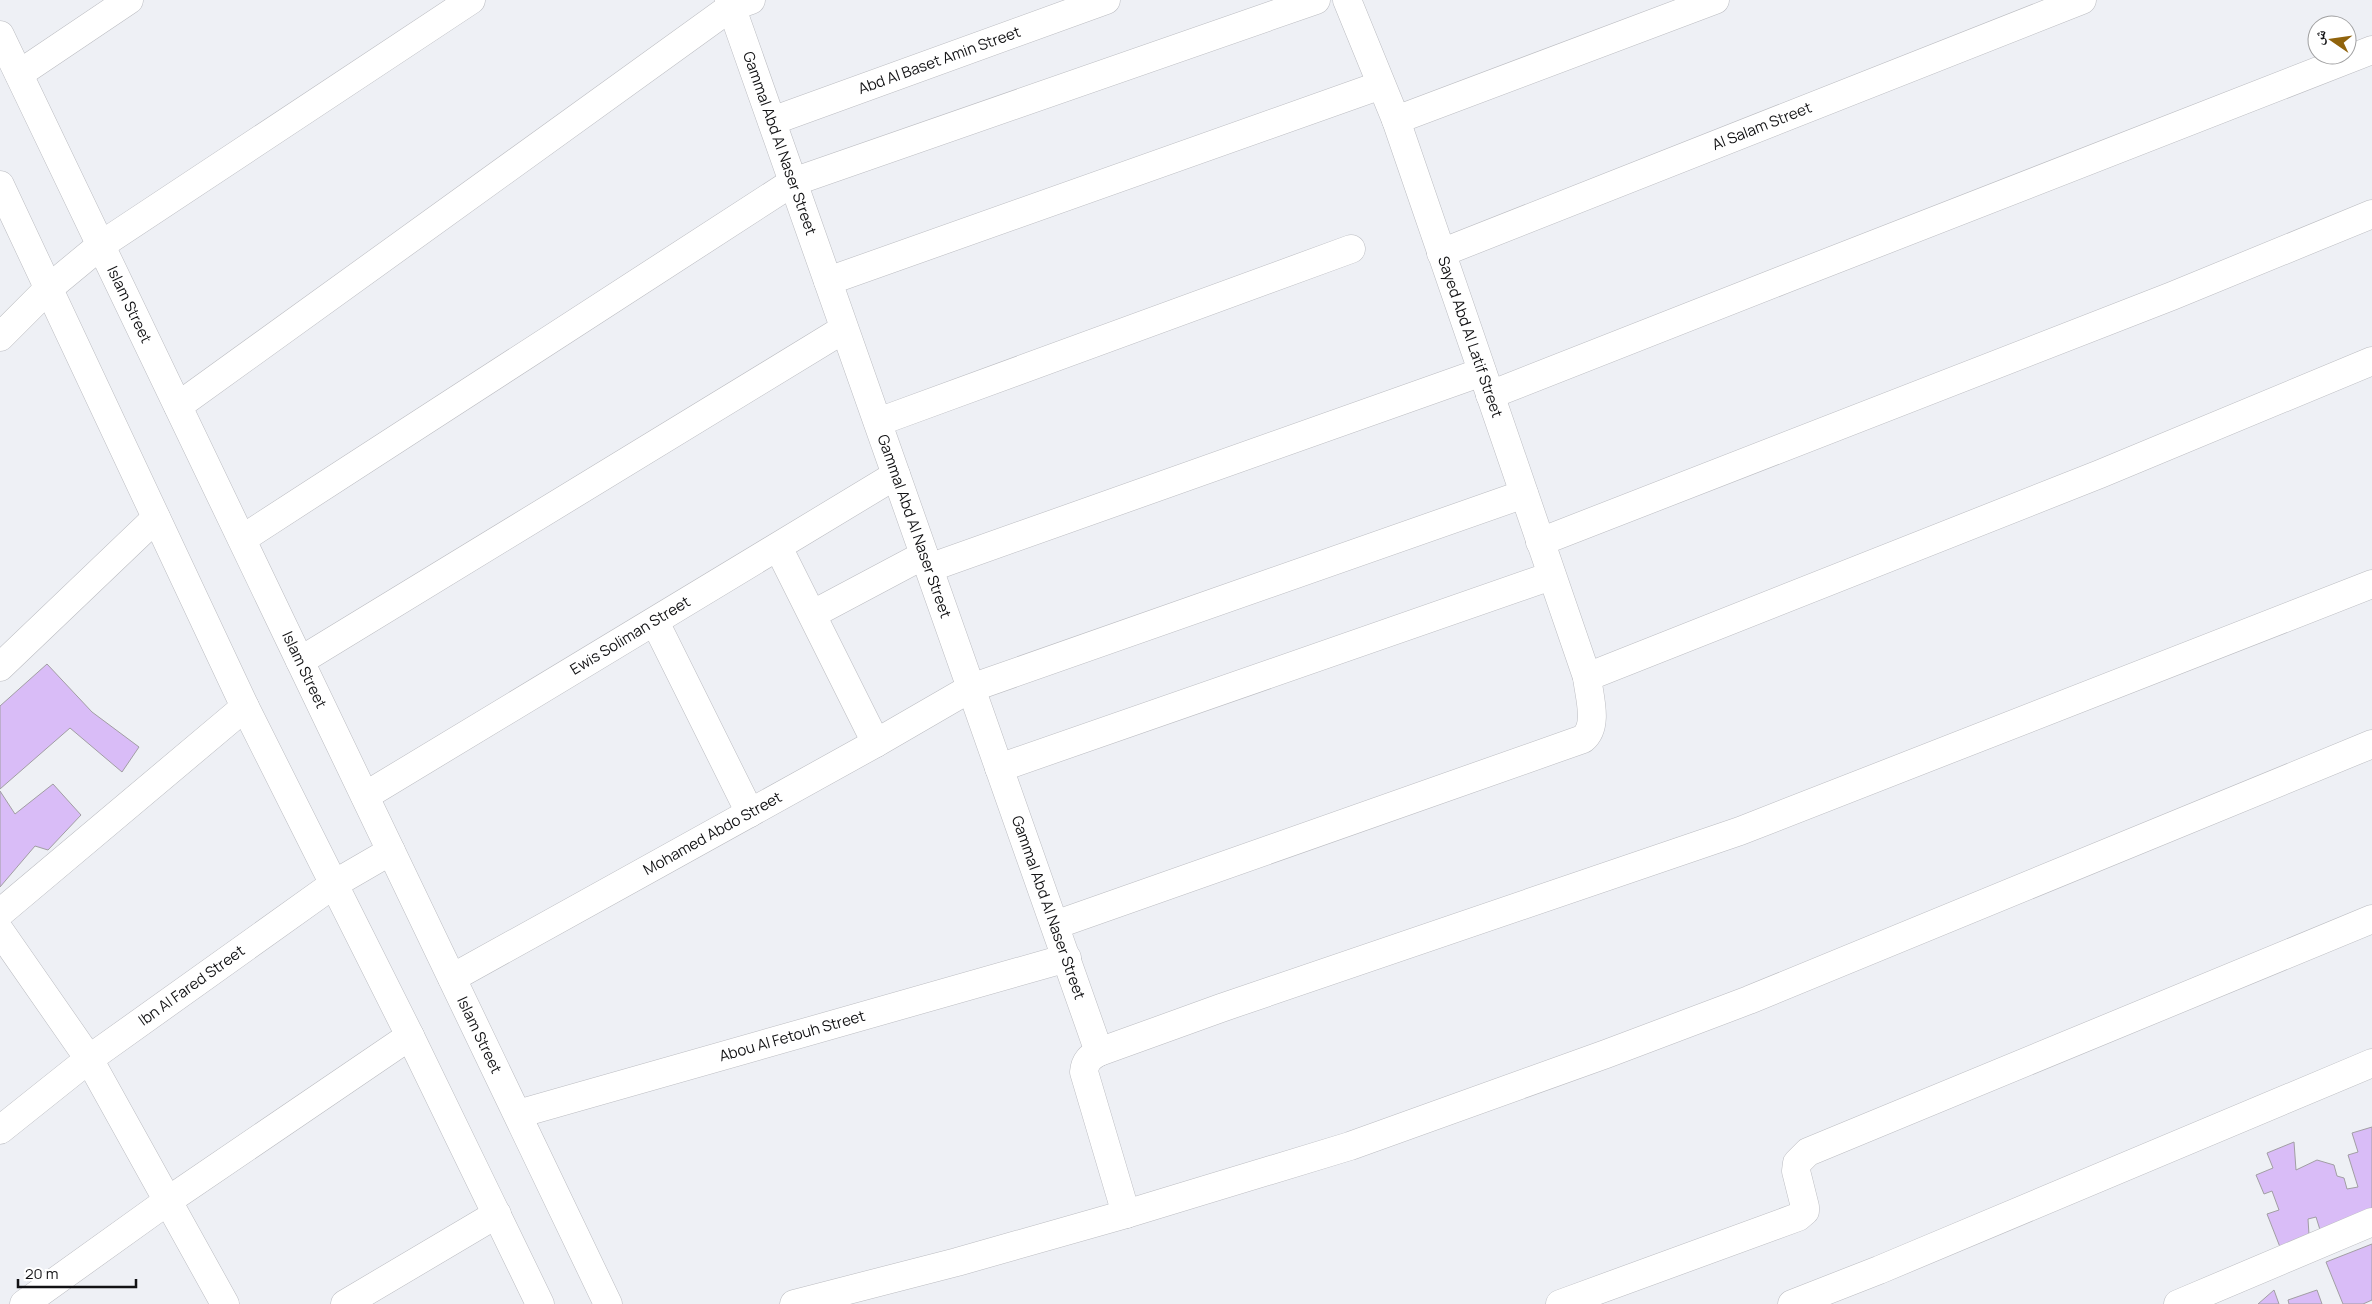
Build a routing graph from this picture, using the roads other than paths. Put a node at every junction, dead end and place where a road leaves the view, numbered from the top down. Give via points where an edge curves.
1 (129, 0) edge
2 (472, 0) edge
3 (1106, 0) edge
4 (1316, 0) edge
5 (1347, 0) edge
6 (1715, 0) edge
7 (2082, 0) edge
8 (737, 2) edge
9 (0, 35) edge
10 (2372, 50) edge
11 (19, 74) junction
12 (1381, 84) junction
13 (1396, 120) junction
14 (772, 121) junction
15 (793, 182) junction
16 (0, 185) edge
17 (2372, 214) edge
18 (101, 245) junction
19 (1351, 249) dead end
20 (1441, 253) junction
21 (828, 282) junction
22 (48, 288) junction
23 (844, 329) junction
24 (0, 337) edge
25 (2372, 361) edge
26 (1486, 384) junction
27 (178, 406) junction
28 (878, 422) junction
29 (896, 475) junction
30 (1524, 494) junction
31 (156, 518) junction
32 (242, 540) junction
33 (1540, 542) junction
34 (778, 547) junction
35 (926, 562) junction
36 (1551, 576) junction
37 (2372, 584) edge
38 (813, 614) junction
39 (655, 622) junction
40 (300, 660) junction
41 (0, 667) edge
42 (1587, 677) junction
43 (971, 688) junction
44 (245, 707) junction
45 (876, 743) junction
46 (2372, 744) edge
47 (999, 768) junction
48 (365, 796) junction
49 (750, 813) junction
50 (391, 851) junction
51 (334, 884) junction
52 (0, 913) edge
53 (2372, 919) edge
54 (1055, 925) junction
55 (0, 932) edge
56 (1067, 958) junction
57 (452, 978) junction
58 (410, 1036) junction
59 (1099, 1052) junction
60 (89, 1059) junction
61 (2372, 1063) edge
62 (518, 1114) junction
63 (0, 1130) edge
64 (169, 1200) junction
65 (497, 1214) junction
66 (1126, 1214) junction
67 (2372, 1222) edge
68 (24, 1304) edge
69 (225, 1304) edge
70 (345, 1304) edge
71 (540, 1304) edge
72 (608, 1304) edge
73 (794, 1304) edge
74 (1560, 1304) edge
75 (1792, 1304) edge
76 (2178, 1304) edge

1 - 11 street
2 - 18 street
3 - 14 street, Abd Al Baset Amin Street
4 - 15 street
5 - 12 street, Sayed Abd Al Latif Street
6 - 13 street
7 - 20 street, Al Salam Street
8 - 14 street, Gammal Abd Al Naser Street
8 - 27 street
9 - 11 street, Islam Street
10 - 26 street via 1784,280
11 - 18 street, Islam Street
12 - 13 street, Sayed Abd Al Latif Street
12 - 21 street
13 - 20 street, Sayed Abd Al Latif Street
14 - 15 street, Gammal Abd Al Naser Street
15 - 21 street, Gammal Abd Al Naser Street
15 - 32 street
16 - 22 street
17 - 33 street via 2172,296
18 - 22 street
18 - 27 street, Islam Street
19 - 28 street
20 - 26 street, Sayed Abd Al Latif Street
21 - 23 street, Gammal Abd Al Naser Street
22 - 24 street
22 - 31 street
23 - 28 street, Gammal Abd Al Naser Street
23 - 40 street
25 - 42 street via 2100,474
26 - 30 street, Sayed Abd Al Latif Street
26 - 35 street
27 - 32 street, Islam Street
28 - 29 street, Gammal Abd Al Naser Street
29 - 34 street, Ewis Soliman Street
29 - 35 street, Gammal Abd Al Naser Street
30 - 33 street, Sayed Abd Al Latif Street
30 - 43 street, Mohamed Abdo Street
31 - 41 street
31 - 44 street
32 - 40 street, Islam Street
33 - 36 street, Sayed Abd Al Latif Street
34 - 38 street
34 - 39 street, Ewis Soliman Street
35 - 38 street
35 - 43 street, Gammal Abd Al Naser Street
36 - 42 street, Sayed Abd Al Latif Street
36 - 47 street
37 - 59 street via 1740,831
38 - 45 street
39 - 48 street, Ewis Soliman Street
39 - 49 street
40 - 48 street, Islam Street
42 - 54 street, Sayed Abd Al Latif Street via 1592,724 1590,734 1583,739
43 - 45 street, Mohamed Abdo Street
43 - 47 street, Gammal Abd Al Naser Street
44 - 51 street
44 - 52 street
45 - 49 street, Mohamed Abdo Street
46 - 66 street via 1768,992 1624,1047 1350,1146
47 - 54 street, Gammal Abd Al Naser Street
48 - 50 street, Islam Street
49 - 57 street, Mohamed Abdo Street
50 - 51 street, Ibn Al Fared Street
50 - 57 street, Islam Street
51 - 58 street
51 - 60 street, Ibn Al Fared Street
53 - 74 street via 1808,1152 1797,1163 1805,1207 1798,1218
54 - 56 street, Gammal Abd Al Naser Street
55 - 60 street
56 - 59 street, Gammal Abd Al Naser Street
56 - 62 street, Abou Al Fetouh Street
57 - 62 street, Islam Street
58 - 64 street
58 - 65 street
59 - 66 street via 1089,1057 1084,1072
60 - 63 street, Ibn Al Fared Street
60 - 64 street
61 - 75 street
62 - 72 street, Islam Street
64 - 68 street
64 - 69 street
65 - 70 street
65 - 71 street
66 - 73 street
67 - 76 street

